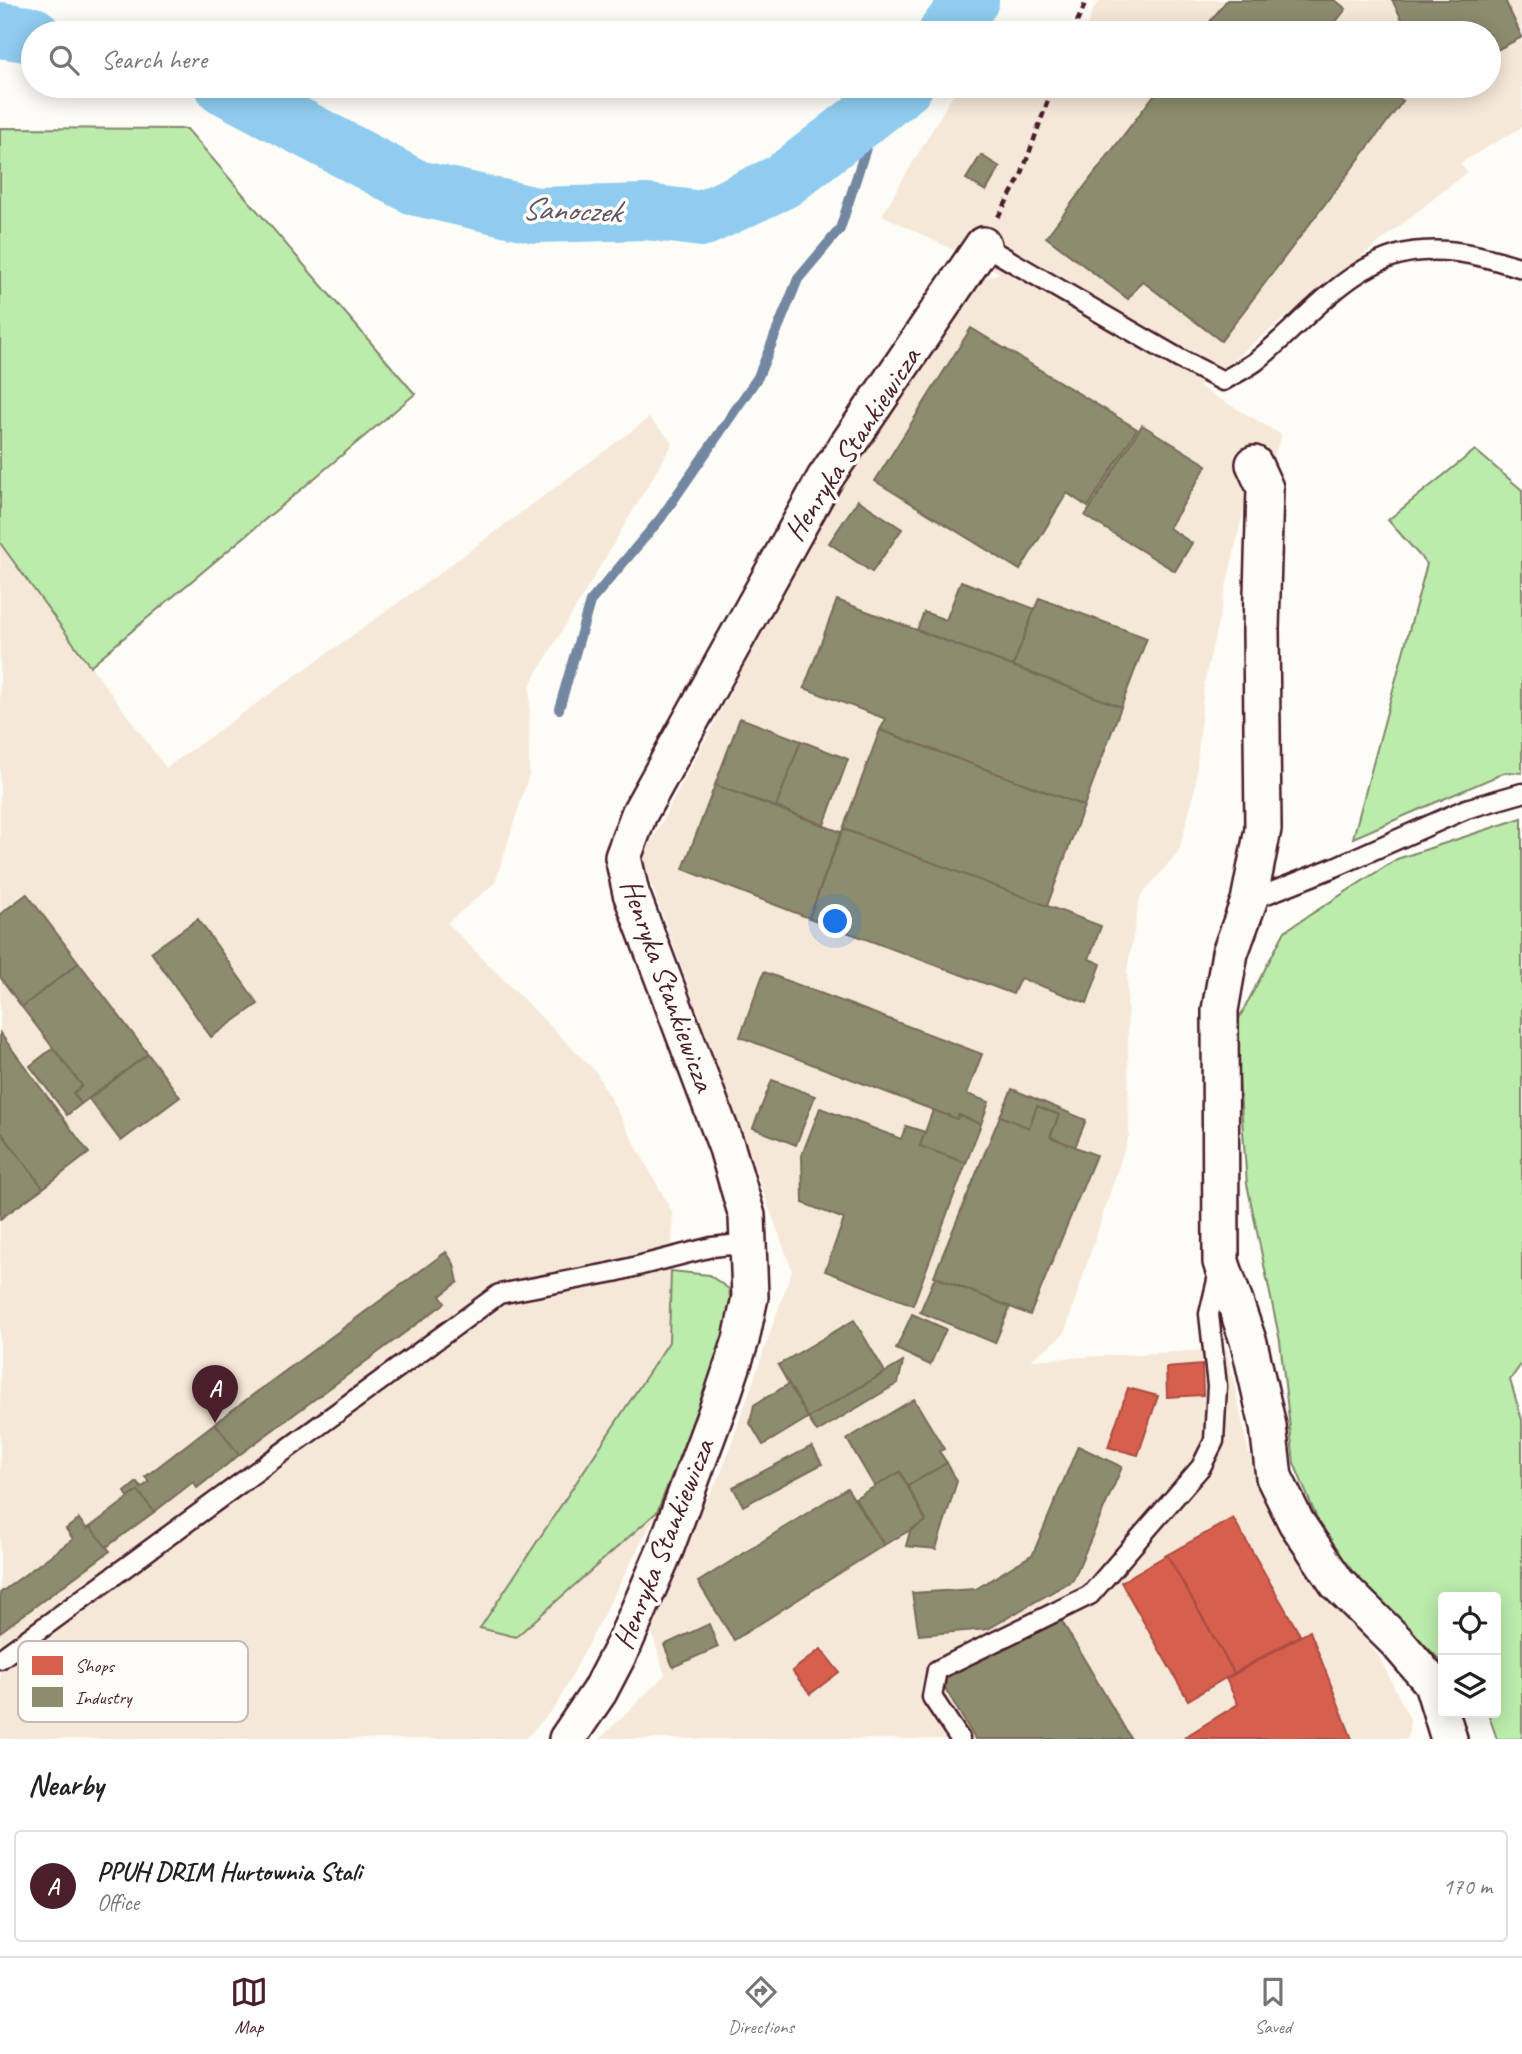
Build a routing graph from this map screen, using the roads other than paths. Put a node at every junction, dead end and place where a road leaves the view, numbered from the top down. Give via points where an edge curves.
1 (982, 245) joint
2 (1522, 268) edge
3 (1254, 464) dead end
4 (1522, 793) edge
5 (1249, 901) junction
6 (749, 1243) junction
7 (1221, 1262) junction
8 (25, 1641) edge
9 (18, 1646) edge
10 (0, 1659) edge
11 (567, 1739) edge
12 (960, 1739) edge
13 (1448, 1739) edge

1 - 2 lane via 1223,381 1253,363 1346,281 1384,258 1422,251 1475,254
1 - 6 street, Henryka Stankiewicza via 825,478 639,814 623,857 631,893 727,1148 747,1216
3 - 5 street via 1265,488 1263,829
4 - 5 lane via 1466,809
5 - 7 street via 1230,953 1220,1010
6 - 8 lane via 499,1294
6 - 11 street, Henryka Stankiewicza via 750,1297 723,1394 665,1550 624,1644
7 - 12 lane via 1209,1314 1217,1386 1214,1441 1201,1466 1090,1595 936,1670 932,1696
7 - 13 street via 1249,1343 1274,1477 1296,1522 1338,1583 1432,1683
9 - 10 lane

